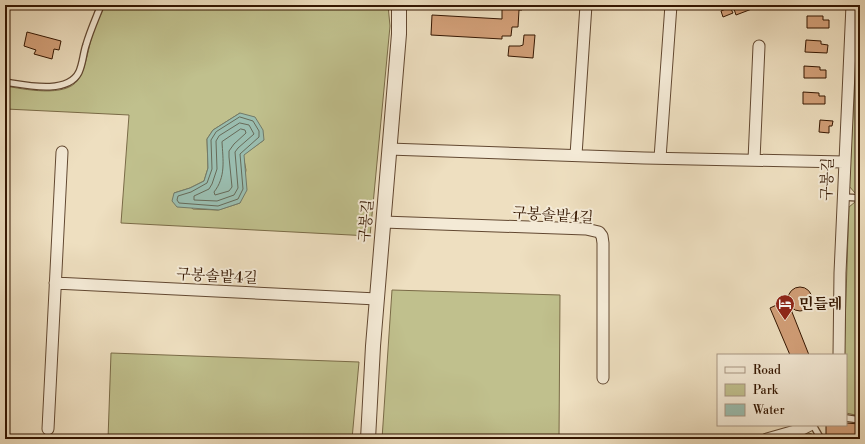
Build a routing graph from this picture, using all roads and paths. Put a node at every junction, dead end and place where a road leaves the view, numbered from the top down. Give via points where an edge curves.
1 (101, 5) edge
2 (399, 5) edge
3 (586, 5) edge
4 (671, 5) edge
5 (852, 5) edge
6 (759, 46) dead end
7 (855, 49) edge
8 (5, 82) edge
9 (389, 149) junction
10 (62, 152) dead end
11 (576, 155) junction
12 (660, 158) junction
13 (754, 160) junction
14 (844, 162) junction
15 (843, 197) junction
16 (860, 198) edge
17 (383, 222) junction
18 (55, 283) junction
19 (377, 299) junction
20 (839, 354) edge
21 (603, 378) dead end
22 (847, 418) edge
23 (860, 420) edge
24 (810, 426) edge
25 (813, 426) edge
26 (48, 429) dead end
27 (368, 439) edge
28 (767, 439) edge
29 (821, 439) edge

1 - 8 lane via 89,34 79,72 67,84 46,87
2 - 9 street, 구봉길 via 399,34
3 - 11 street
4 - 12 street
5 - 7 street, 구봉길
6 - 13 street
7 - 14 street, 구봉길
9 - 11 street
9 - 17 street, 구봉길
10 - 18 street
11 - 12 street
12 - 13 street
13 - 14 street
14 - 15 street, 구봉길
15 - 16 lane
15 - 20 street, 구봉길
17 - 19 street, 구봉길
17 - 21 street, 구봉솔밭4길 via 586,229 599,232 603,242
18 - 19 street, 구봉솔밭4길
18 - 26 street
19 - 27 street, 구봉길
22 - 23 lane
24 - 28 street
25 - 29 lane

